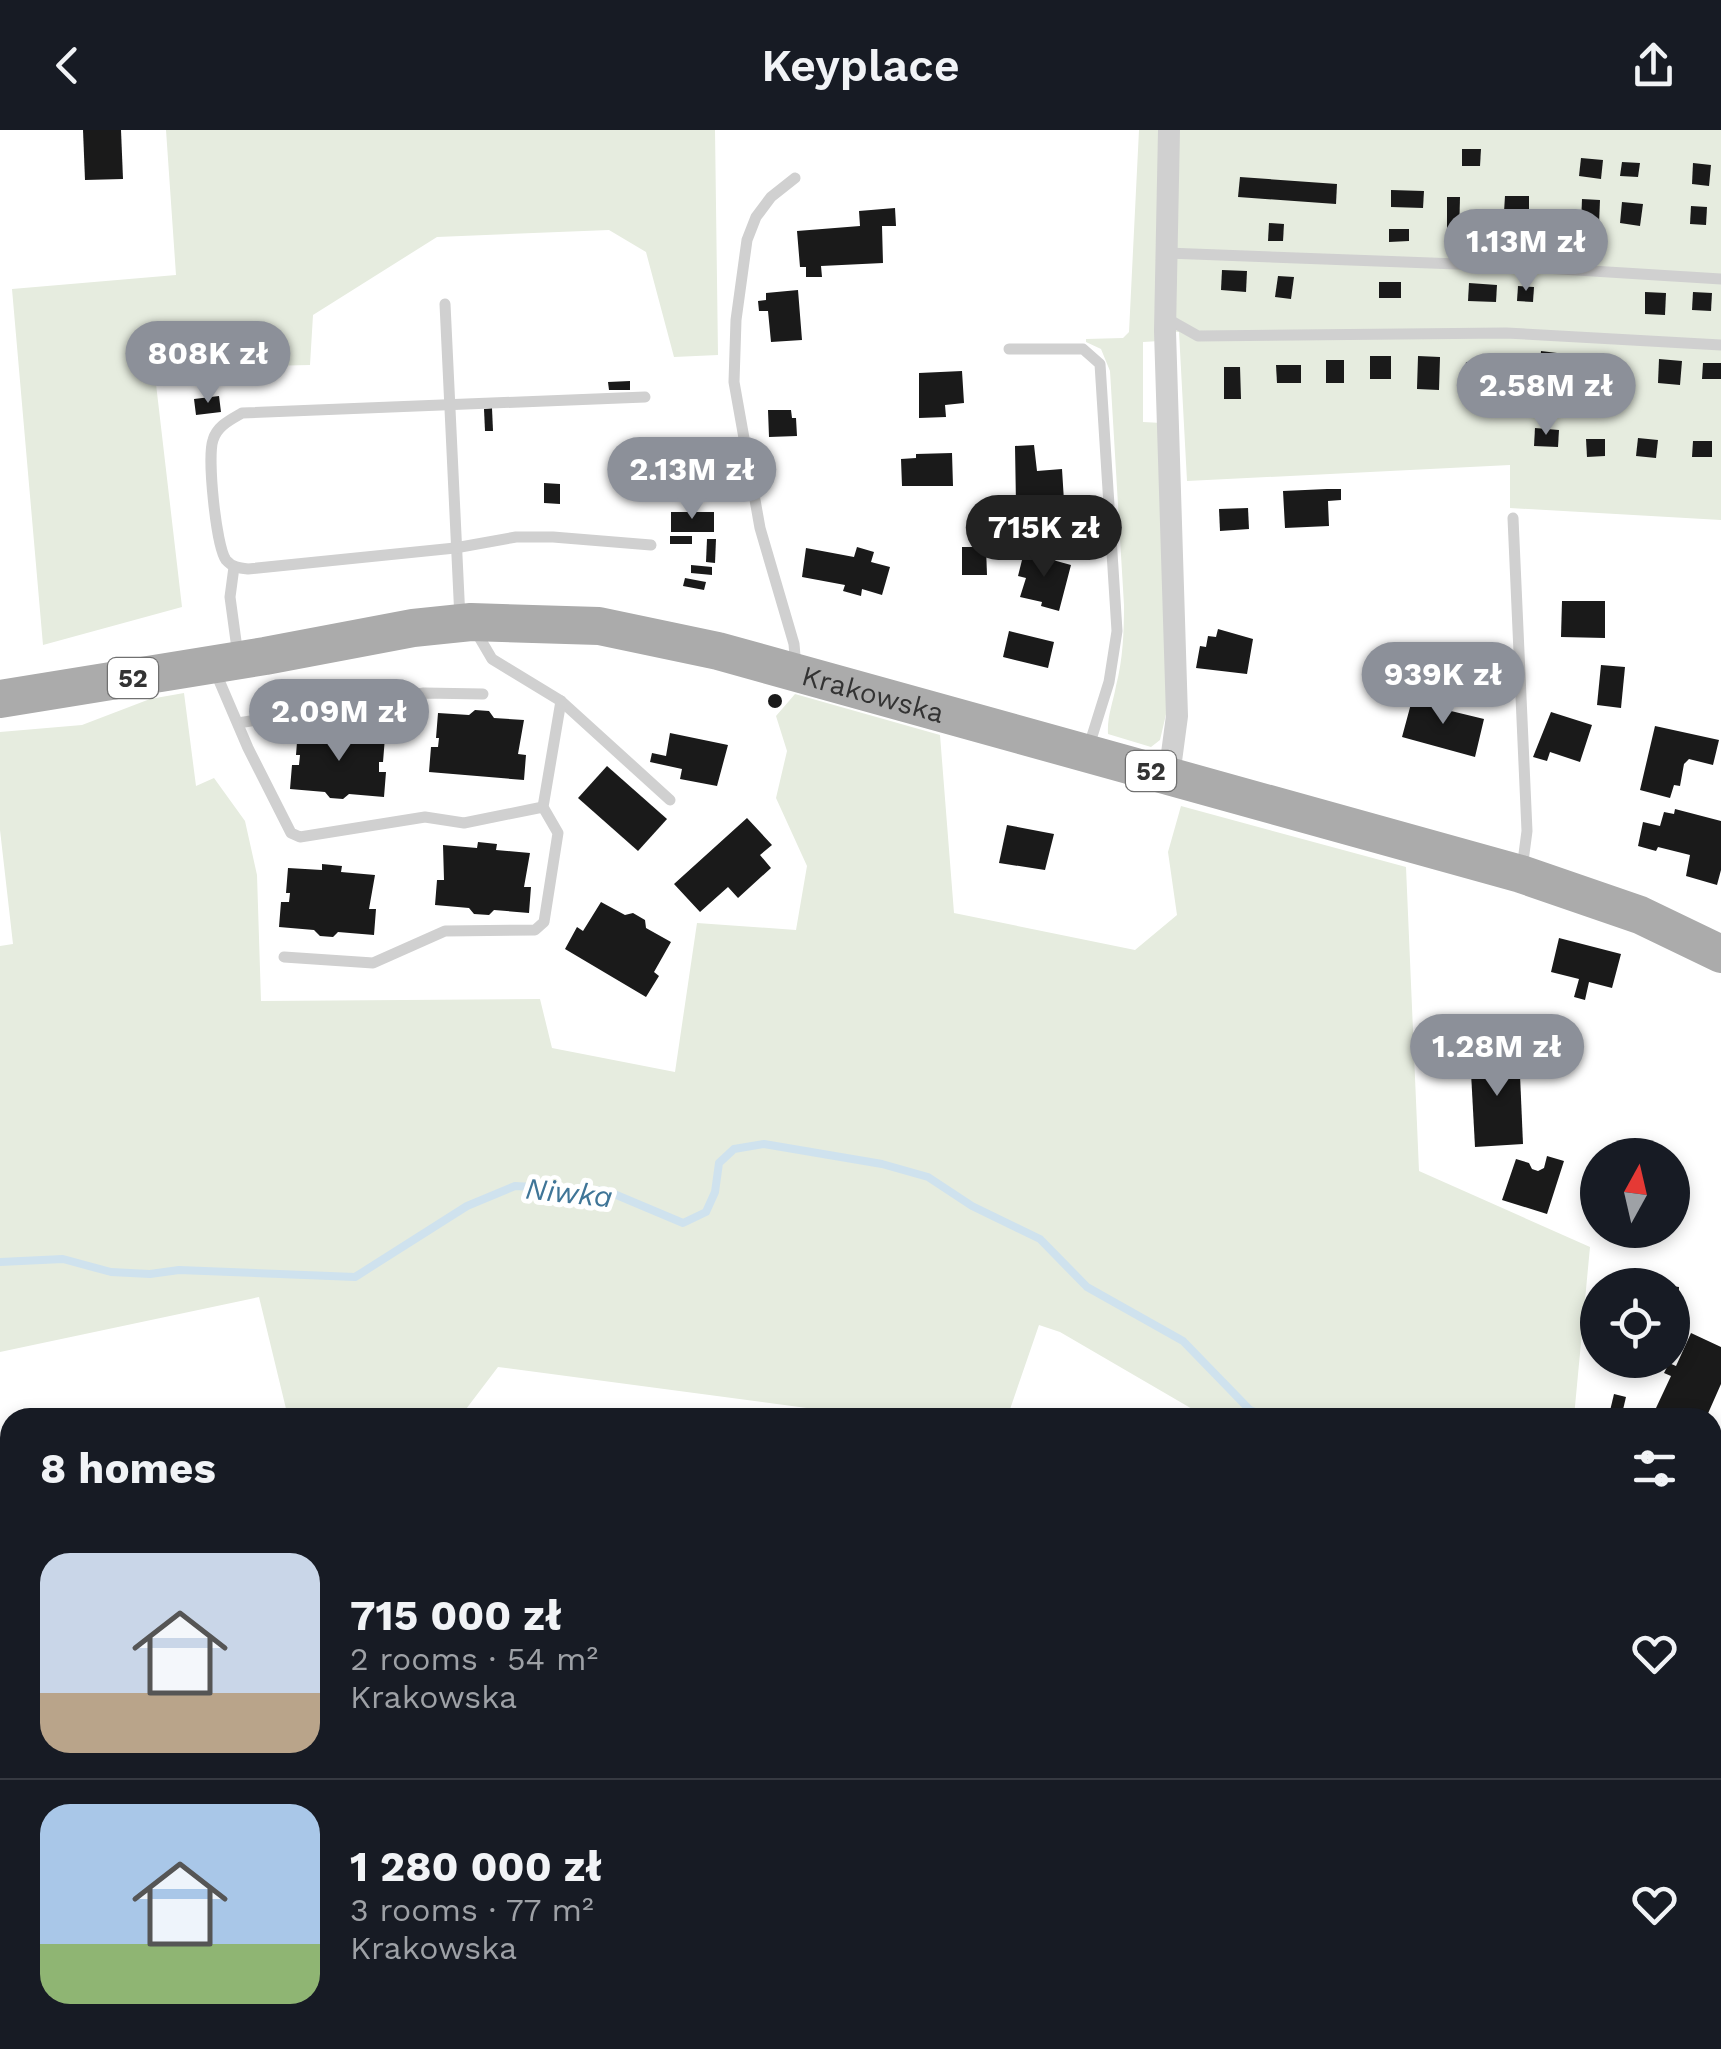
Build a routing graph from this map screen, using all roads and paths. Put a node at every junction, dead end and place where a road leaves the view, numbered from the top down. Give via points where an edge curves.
1 (1170, 130) edge
2 (796, 178) dead end
3 (1167, 253) junction
4 (1721, 279) edge
5 (445, 304) dead end
6 (1166, 318) junction
7 (1721, 345) edge
8 (1008, 349) dead end
9 (645, 397) dead end
10 (448, 404) junction
11 (1513, 518) dead end
12 (651, 545) dead end
13 (455, 548) junction
14 (234, 567) junction
15 (466, 623) junction
16 (226, 662) junction
17 (796, 672) junction
18 (483, 694) dead end
19 (0, 699) edge
20 (561, 701) junction
21 (238, 723) junction
22 (1087, 753) junction
23 (1169, 776) junction
24 (670, 800) dead end
25 (543, 807) junction
26 (1521, 874) junction
27 (1721, 954) edge
28 (284, 957) dead end

1 - 3 street
2 - 17 lane via 756,217 747,240 734,382 760,528
3 - 4 lane
3 - 6 street
5 - 10 lane
6 - 7 lane via 1198,336 1506,333
6 - 23 street via 1177,716
8 - 22 lane via 1083,349 1100,364 1104,382 1117,631
9 - 10 lane
10 - 13 lane
10 - 14 lane via 242,413 222,424 212,440 212,462 220,545
11 - 26 lane via 1527,831
12 - 13 lane via 553,536
13 - 14 lane
13 - 15 lane
14 - 16 lane
15 - 16 main road, Krakowska / 52
15 - 17 main road, Krakowska / 52 via 616,628
15 - 20 lane via 492,659
16 - 19 main road, Krakowska / 52
16 - 21 lane
17 - 22 main road, Krakowska / 52
18 - 21 lane via 424,692
20 - 24 lane
20 - 25 lane
21 - 25 lane via 291,833 300,837 425,818 464,824
22 - 23 main road, Krakowska / 52
23 - 26 main road, Krakowska / 52
25 - 28 lane via 558,833 544,922 535,930 445,931 373,963
26 - 27 main road, Krakowska / 52 via 1640,915

